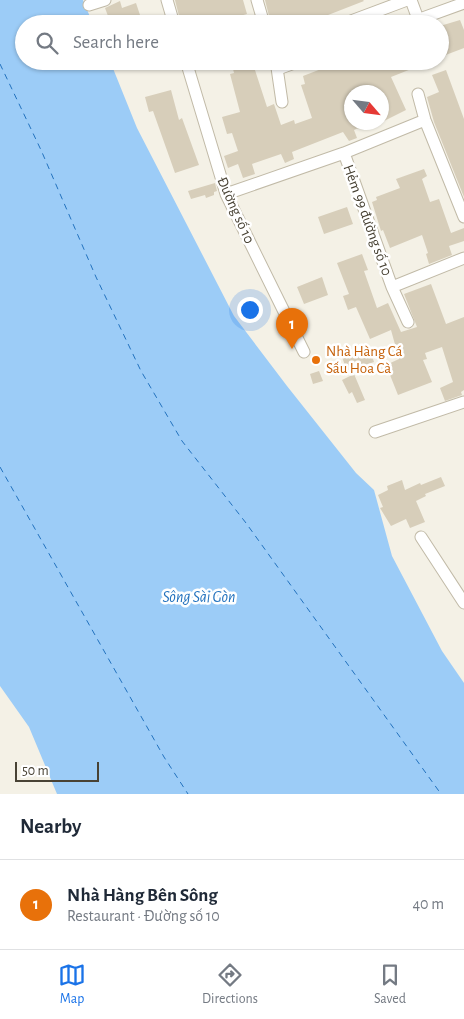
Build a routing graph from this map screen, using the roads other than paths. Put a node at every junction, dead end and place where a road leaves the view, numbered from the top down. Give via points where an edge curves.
1 (105, 0) edge
2 (167, 0) edge
3 (257, 0) edge
4 (407, 0) edge
5 (411, 0) edge
6 (464, 3) edge
7 (89, 5) dead end
8 (171, 15) edge
9 (261, 15) edge
10 (367, 15) edge
11 (417, 15) edge
12 (430, 15) edge
13 (189, 70) edge
14 (278, 70) edge
15 (418, 94) dead end
16 (282, 102) dead end
17 (425, 120) junction
18 (344, 153) junction
19 (226, 194) junction
20 (464, 217) edge
21 (464, 258) edge
22 (392, 287) junction
23 (408, 322) dead end
24 (304, 352) dead end
25 (464, 402) edge
26 (375, 432) dead end
27 (421, 537) dead end
28 (464, 604) edge

1 - 7 street
2 - 8 street
3 - 9 street
4 - 10 street
5 - 11 street
6 - 12 street
13 - 19 street, Đường số 10
14 - 16 street
15 - 17 street
17 - 18 street, Hẻm 99 đường số 10
17 - 20 street
18 - 19 street, Hẻm 99 đường số 10
18 - 22 street, Hẻm 99 đường số 10
19 - 24 street, Đường số 10
21 - 22 street, Hẻm 99 đường số 10
22 - 23 street, Hẻm 99 đường số 10
25 - 26 street
27 - 28 street

